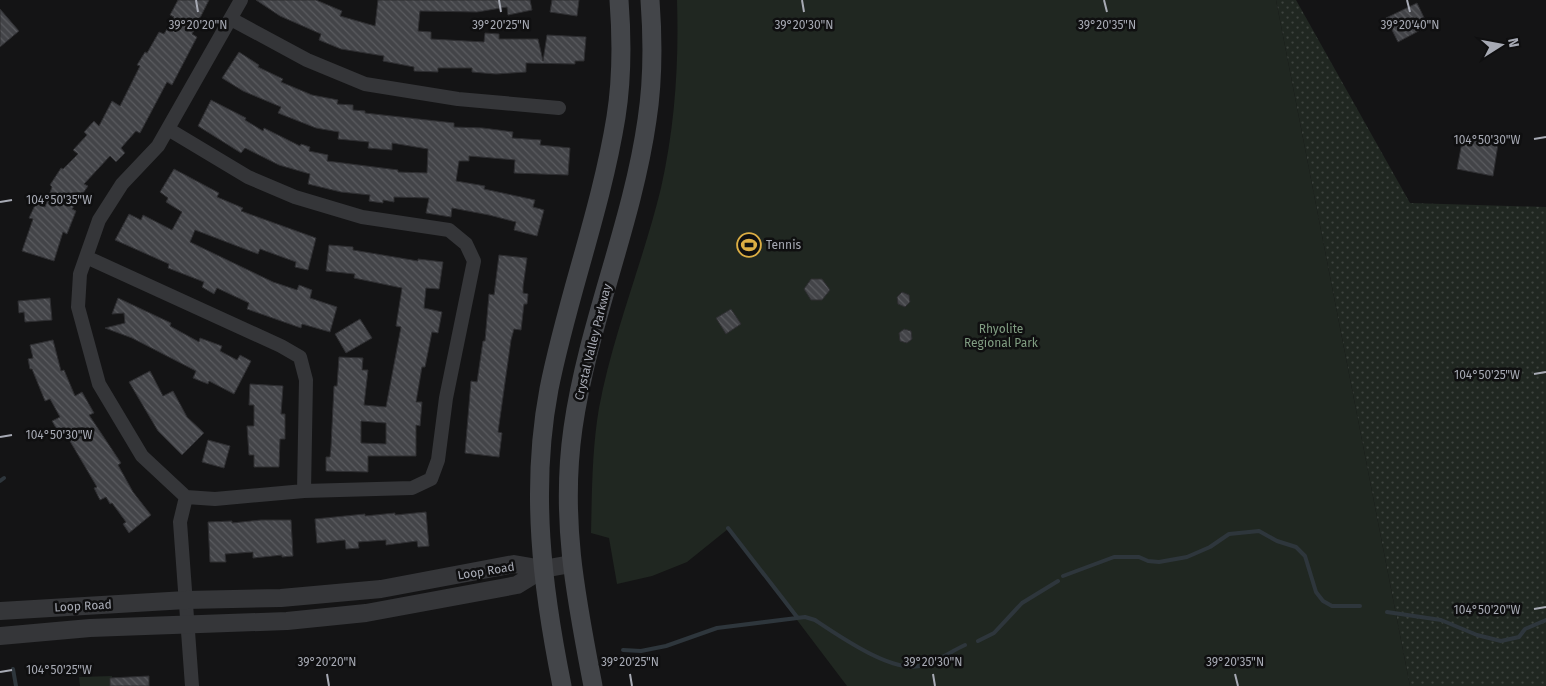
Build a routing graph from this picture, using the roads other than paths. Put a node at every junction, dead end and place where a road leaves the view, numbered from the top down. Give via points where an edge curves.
1 (241, 0) edge
2 (619, 0) edge
3 (650, 0) edge
4 (231, 19) junction
5 (559, 108) dead end
6 (168, 129) junction
7 (86, 257) junction
8 (304, 491) junction
9 (186, 497) junction
10 (571, 564) junction
11 (542, 569) junction
12 (186, 600) junction
13 (0, 611) edge
14 (188, 626) junction
15 (0, 636) edge
16 (192, 686) edge
17 (562, 686) edge
18 (593, 686) edge

1 - 4 street
2 - 11 main road via 621,51 616,116 603,182 544,418 538,488
3 - 10 main road, Crystal Valley Parkway via 651,68 645,129 633,190 590,345 573,430 568,522
4 - 5 street via 307,60 365,84 458,99
4 - 6 street
6 - 7 street via 158,146 122,184 99,220
6 - 8 street via 248,177 295,197 362,217 449,230 466,244 474,261 446,398 438,460 431,479 412,488
7 - 8 street via 300,357 306,380
7 - 9 street via 80,274 78,307 99,384 142,456
8 - 9 street via 215,499
9 - 12 street via 180,522
10 - 11 street
10 - 18 main road, Crystal Valley Parkway
11 - 12 street, Loop Road via 514,564 381,589 281,598
11 - 14 street, Loop Road via 518,585 366,613
11 - 17 main road
12 - 13 street, Loop Road
12 - 14 street
14 - 15 street, Loop Road via 90,628
14 - 16 street

